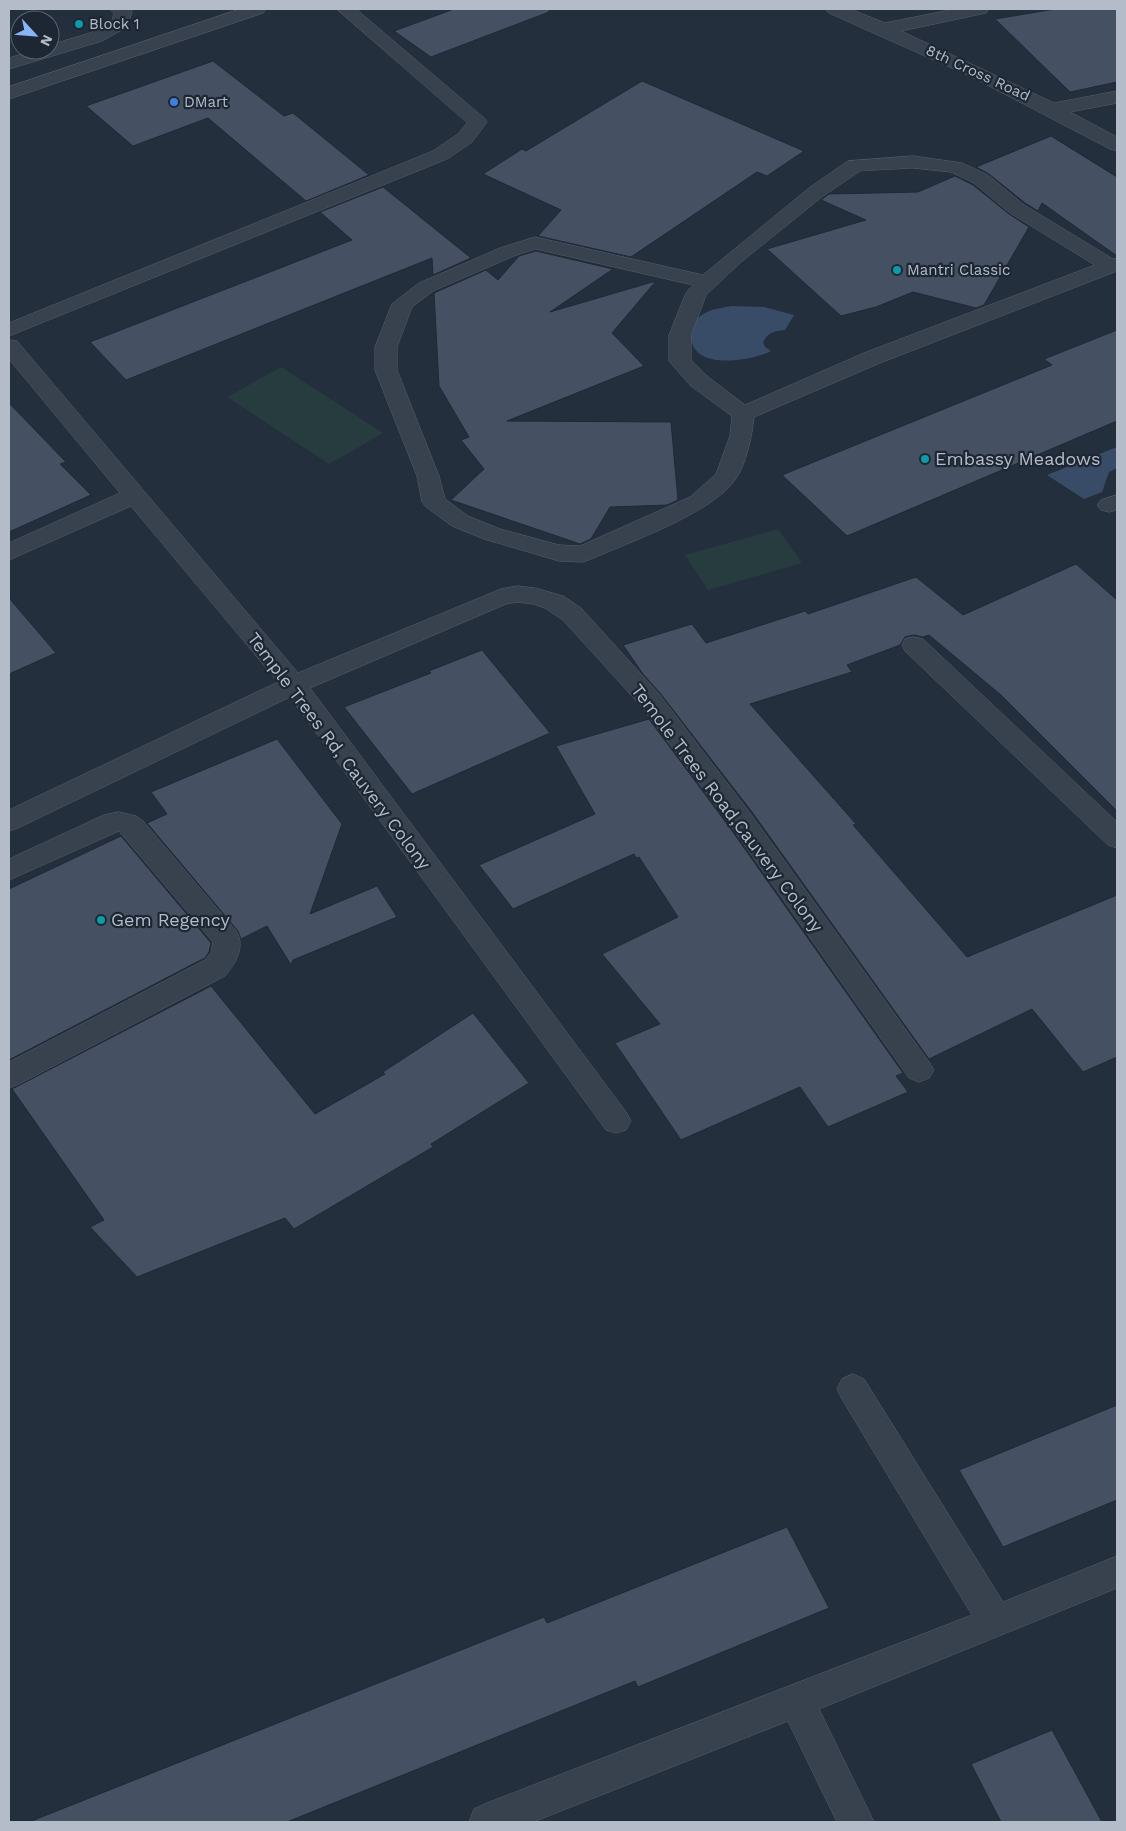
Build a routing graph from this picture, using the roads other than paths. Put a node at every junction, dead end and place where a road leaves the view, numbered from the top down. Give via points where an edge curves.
1 (119, 9) edge
2 (257, 9) edge
3 (346, 9) edge
4 (835, 9) edge
5 (980, 9) edge
6 (884, 29) junction
7 (9, 64) edge
8 (9, 93) edge
9 (1117, 97) edge
10 (1053, 109) junction
11 (1117, 145) edge
12 (1114, 265) edge
13 (708, 282) junction
14 (9, 330) edge
15 (9, 346) edge
16 (743, 414) junction
17 (134, 496) junction
18 (9, 552) edge
19 (914, 645) dead end
20 (294, 685) junction
21 (9, 821) edge
22 (1117, 838) edge
23 (9, 870) edge
24 (919, 1070) dead end
25 (9, 1076) edge
26 (616, 1120) dead end
27 (853, 1388) dead end
28 (1117, 1572) edge
29 (996, 1622) junction
30 (796, 1700) junction
31 (487, 1822) edge
32 (856, 1822) edge

1 - 7 street via 123,12 121,22 96,37
2 - 8 street
3 - 14 street via 478,122 465,138 440,155
4 - 6 street, 8th Cross Road
5 - 6 street
6 - 10 street, 8th Cross Road
9 - 10 street
10 - 11 street, 8th Cross Road
12 - 13 street via 1017,210 981,179 955,167 913,162 854,166 816,192
12 - 16 street via 872,358
13 - 16 street via 696,293 680,335 680,361 699,381
13 - 16 street via 535,243 426,287 403,304 386,347 386,370 428,476 434,502 460,521 559,554 583,554 698,502 726,477 741,436
15 - 17 street, Temple Trees Rd, Cauvery Colony
17 - 18 street
17 - 20 street, Temple Trees Rd, Cauvery Colony
19 - 22 street
20 - 21 street, Temole Trees Road,Cauvery Colony
20 - 24 street, Temole Trees Road,Cauvery Colony via 501,597 517,594 554,602 572,614 644,693 742,820
20 - 26 street, Temple Trees Rd, Cauvery Colony
23 - 25 street via 113,822 127,823 227,939 228,947 215,968
27 - 29 street
28 - 29 street
29 - 30 street
30 - 31 street
30 - 32 street

